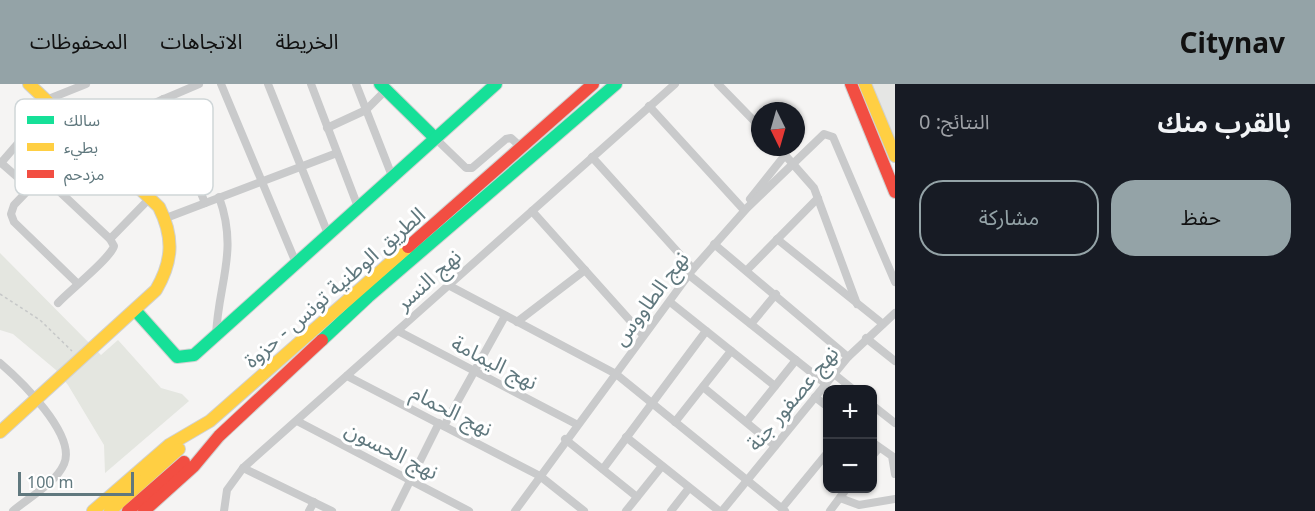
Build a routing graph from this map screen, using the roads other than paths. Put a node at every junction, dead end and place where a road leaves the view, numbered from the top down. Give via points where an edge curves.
1 (29, 84) edge
2 (86, 84) edge
3 (221, 84) edge
4 (268, 84) edge
5 (311, 84) edge
6 (356, 84) edge
7 (495, 84) edge
8 (616, 84) edge
9 (675, 84) edge
10 (718, 84) edge
11 (851, 84) edge
12 (865, 84) edge
13 (194, 85) edge
14 (383, 87) edge
15 (585, 87) edge
16 (45, 99) edge
17 (57, 99) edge
18 (163, 99) edge
19 (650, 106) junction
20 (366, 110) junction
21 (751, 118) edge
22 (327, 128) junction
23 (435, 138) junction
24 (15, 144) edge
25 (522, 148) junction
26 (337, 153) junction
27 (784, 156) edge
28 (786, 156) edge
29 (895, 156) edge
30 (592, 157) junction
31 (0, 162) edge
32 (792, 163) junction
33 (300, 167) junction
34 (15, 175) edge
35 (392, 176) junction
36 (262, 181) junction
37 (895, 192) edge
38 (25, 195) edge
39 (63, 195) edge
40 (147, 195) edge
41 (202, 195) edge
42 (219, 197) junction
43 (150, 198) junction
44 (818, 198) junction
45 (205, 203) junction
46 (358, 207) junction
47 (745, 209) junction
48 (532, 211) junction
49 (166, 218) junction
50 (328, 234) junction
51 (110, 239) junction
52 (777, 239) junction
53 (714, 244) junction
54 (296, 263) junction
55 (585, 270) junction
56 (747, 270) junction
57 (691, 272) junction
58 (895, 282) edge
59 (77, 283) junction
60 (448, 285) junction
61 (776, 294) junction
62 (670, 302) junction
63 (58, 303) dead end
64 (857, 304) junction
65 (135, 310) junction
66 (895, 313) edge
67 (505, 316) junction
68 (517, 322) junction
69 (751, 324) junction
70 (883, 324) junction
71 (398, 331) junction
72 (706, 331) junction
73 (644, 335) junction
74 (216, 336) junction
75 (866, 338) junction
76 (732, 351) junction
77 (848, 357) junction
78 (796, 360) junction
79 (895, 361) edge
80 (0, 363) edge
81 (472, 371) junction
82 (616, 374) junction
83 (834, 374) junction
84 (347, 376) junction
85 (826, 384) junction
86 (848, 385) edge
87 (776, 386) junction
88 (703, 387) junction
89 (815, 397) junction
90 (37, 399) junction
91 (650, 402) junction
92 (823, 403) edge
93 (877, 408) edge
94 (210, 421) junction
95 (747, 421) junction
96 (297, 422) junction
97 (675, 422) junction
98 (895, 423) edge
99 (576, 424) junction
100 (441, 425) junction
101 (0, 432) edge
102 (219, 436) junction
103 (626, 437) junction
104 (566, 440) junction
105 (775, 446) junction
106 (877, 446) edge
107 (893, 455) edge
108 (823, 458) edge
109 (662, 466) junction
110 (243, 468) junction
111 (603, 469) junction
112 (895, 474) edge
113 (540, 476) junction
114 (411, 480) junction
115 (747, 480) junction
116 (689, 488) junction
117 (844, 493) edge
118 (637, 497) junction
119 (840, 498) junction
120 (895, 499) edge
121 (314, 502) junction
122 (517, 510) edge
123 (783, 510) edge
124 (13, 511) edge
125 (93, 511) edge
126 (110, 511) edge
127 (128, 511) edge
128 (144, 511) edge
129 (224, 511) edge
130 (309, 511) edge
131 (332, 511) edge
132 (395, 511) edge
133 (469, 511) edge
134 (584, 511) edge
135 (626, 511) edge
136 (671, 511) edge
137 (721, 511) edge
138 (830, 511) edge

1 - 16 main road
2 - 17 street
3 - 36 street
4 - 33 street
5 - 22 street
6 - 20 street
7 - 23 main road
8 - 102 main road, الطريق الوطنية تونس - حزوة via 368,297
9 - 19 street, نهج النسر
10 - 21 street
11 - 37 main road
12 - 29 main road
13 - 18 street
14 - 20 street
14 - 23 main road
15 - 25 main road, الطريق الوطنية تونس - حزوة
19 - 30 street, نهج النسر
19 - 47 street
20 - 22 street
20 - 35 street
22 - 26 street
23 - 25 street via 466,168 472,168 506,139 511,138
23 - 35 main road
24 - 31 street
25 - 94 main road, الطريق الوطنية تونس - حزوة
26 - 33 street
26 - 46 street
27 - 47 street
28 - 32 street
30 - 48 street, نهج النسر
30 - 57 street
31 - 34 street
32 - 44 street
32 - 47 street, نهج الطاووس
32 - 58 street, نهج الطاووس via 824,134 830,135
33 - 36 street
33 - 50 street
35 - 46 main road
36 - 42 street
36 - 54 street
38 - 59 street via 14,205 12,219
39 - 51 street
40 - 43 main road
41 - 45 street
42 - 45 street
42 - 74 street via 230,245
43 - 49 main road
43 - 51 street
44 - 52 street
44 - 64 street
45 - 49 street
46 - 50 main road
47 - 53 street, نهج الطاووس
48 - 55 street
48 - 60 street, نهج النسر
49 - 65 main road via 172,243 169,267 156,290
50 - 54 main road
51 - 59 street via 114,246 111,253
52 - 56 street
52 - 64 street
53 - 56 street
53 - 57 street, نهج الطاووس
54 - 74 main road
55 - 68 street
55 - 73 street
56 - 61 street
57 - 62 street, نهج الطاووس
57 - 69 street
59 - 63 street
60 - 67 street
60 - 71 street, نهج النسر
61 - 69 street
61 - 77 street
62 - 72 street
62 - 73 street, نهج الطاووس
64 - 70 street
65 - 74 main road via 177,357 194,356
65 - 90 main road
66 - 70 street, نهج عصفور جنة
67 - 68 street
67 - 81 street
68 - 82 street
69 - 78 street
70 - 75 street, نهج عصفور جنة
71 - 81 street, نهج اليمامة
71 - 84 street, نهج النسر
72 - 76 street
72 - 91 street
73 - 82 street, نهج الطاووس
75 - 77 street, نهج عصفور جنة
75 - 79 street
76 - 87 street
76 - 88 street
77 - 83 street, نهج عصفور جنة
78 - 85 street
78 - 87 street
80 - 90 street
81 - 99 street, نهج اليمامة
81 - 100 street
82 - 91 street
82 - 99 street, نهج الطاووس
83 - 85 street, نهج عصفور جنة
83 - 86 street
84 - 96 street, نهج النسر
84 - 100 street, نهج الحمام
85 - 89 street, نهج عصفور جنة
87 - 95 street
88 - 95 street
88 - 97 street
89 - 92 street
89 - 105 street, نهج عصفور جنة
90 - 101 main road
90 - 124 street via 62,438 64,464
91 - 97 street
91 - 103 street
93 - 98 street
94 - 125 main road, الطريق الوطنية تونس - حزوة via 169,445
94 - 126 main road
95 - 105 street
96 - 110 street, نهج النسر
96 - 114 street, نهج الحسون
97 - 115 street
99 - 104 street, نهج الطاووس
100 - 113 street, نهج الحمام
100 - 114 street
102 - 127 main road via 193,453
102 - 128 main road, الطريق الوطنية تونس - حزوة via 194,466
103 - 109 street
103 - 111 street
104 - 111 street
104 - 113 street, نهج الطاووس
105 - 115 street, نهج عصفور جنة
106 - 107 street
107 - 112 street
108 - 123 street
109 - 116 street
109 - 118 street
110 - 121 street
110 - 129 street, نهج النسر via 227,490
111 - 118 street
113 - 122 street, نهج الطاووس
113 - 134 street, نهج الحمام
114 - 132 street
114 - 133 street, نهج الحسون
115 - 123 street
115 - 137 street, نهج عصفور جنة
116 - 136 street
116 - 137 street
117 - 119 street
118 - 135 street
119 - 120 street via 859,505
119 - 138 street
121 - 130 street
121 - 131 street

